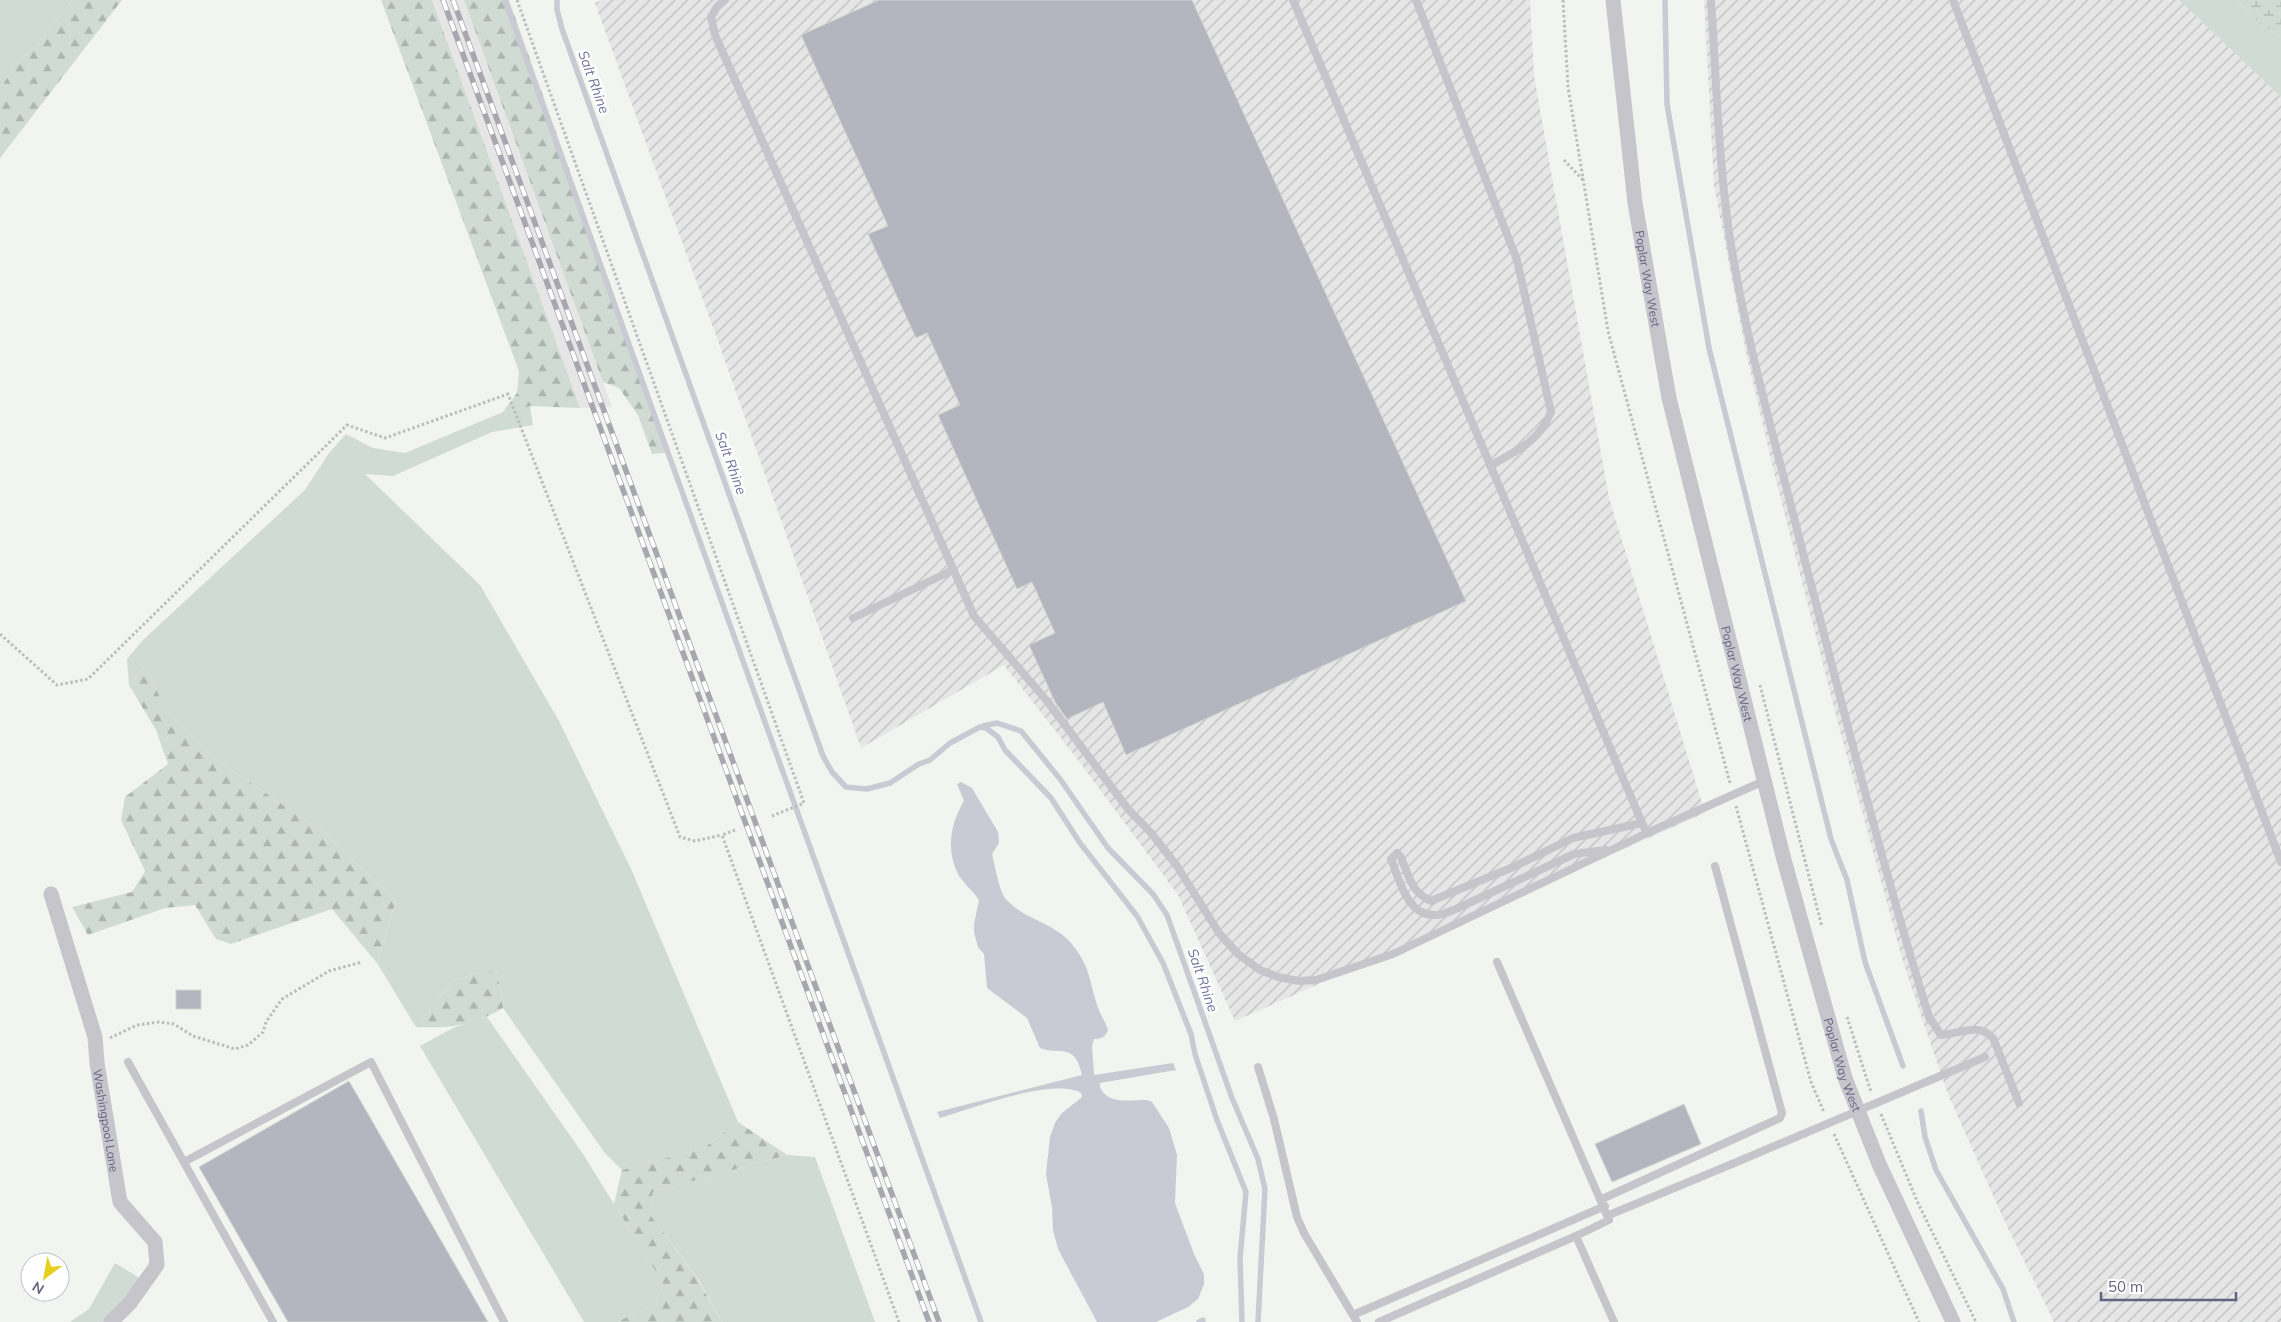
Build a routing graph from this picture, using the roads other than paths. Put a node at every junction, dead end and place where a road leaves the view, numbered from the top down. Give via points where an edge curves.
1 (725, 0) edge
2 (1293, 0) edge
3 (1416, 0) edge
4 (1613, 0) edge
5 (1711, 0) edge
6 (1953, 0) edge
7 (1490, 466) junction
8 (953, 570) junction
9 (853, 618) dead end
10 (1764, 781) junction
11 (1642, 823) junction
12 (1647, 833) junction
13 (1612, 849) junction
14 (2281, 862) edge
15 (1715, 866) dead end
16 (51, 894) dead end
17 (1497, 962) dead end
18 (1998, 1051) junction
19 (128, 1062) dead end
20 (1258, 1067) dead end
21 (2019, 1103) dead end
22 (184, 1162) junction
23 (1603, 1202) junction
24 (1609, 1215) junction
25 (1576, 1236) junction
26 (1355, 1318) edge
27 (111, 1322) edge
28 (273, 1322) edge
29 (504, 1322) edge
30 (1379, 1322) edge
31 (1614, 1322) edge
32 (1953, 1322) edge

1 - 8 lane via 711,17 715,35
2 - 7 lane
3 - 7 lane via 1517,260 1551,412 1545,428 1529,443
4 - 10 street, Poplar Way West via 1635,203 1669,398
5 - 18 lane via 1720,157 1743,315 1902,930 1928,1017 1935,1030 1941,1035 1948,1035 1976,1028 1993,1038
6 - 14 lane
7 - 11 lane
8 - 9 lane
8 - 13 lane via 974,616 1047,701 1128,809 1172,859 1219,933 1238,954 1260,970 1299,981 1316,980 1385,957
10 - 12 lane
10 - 32 street, Poplar Way West via 1845,1078 1879,1164
11 - 12 lane
11 - 13 lane via 1573,838 1431,901 1421,897 1414,888 1397,853 1391,859 1415,909 1438,915 1574,854
12 - 13 lane
15 - 23 lane via 1782,1113 1780,1118
16 - 27 street, Washingpool Lane via 96,1044 120,1202 155,1242 157,1266 130,1304
17 - 23 lane
18 - 21 lane
18 - 24 lane, bridge
19 - 22 lane
20 - 26 lane via 1297,1216
22 - 28 lane
22 - 29 lane via 371,1062
23 - 24 lane
23 - 26 lane
24 - 25 lane via 1609,1220
25 - 30 lane
25 - 31 lane

